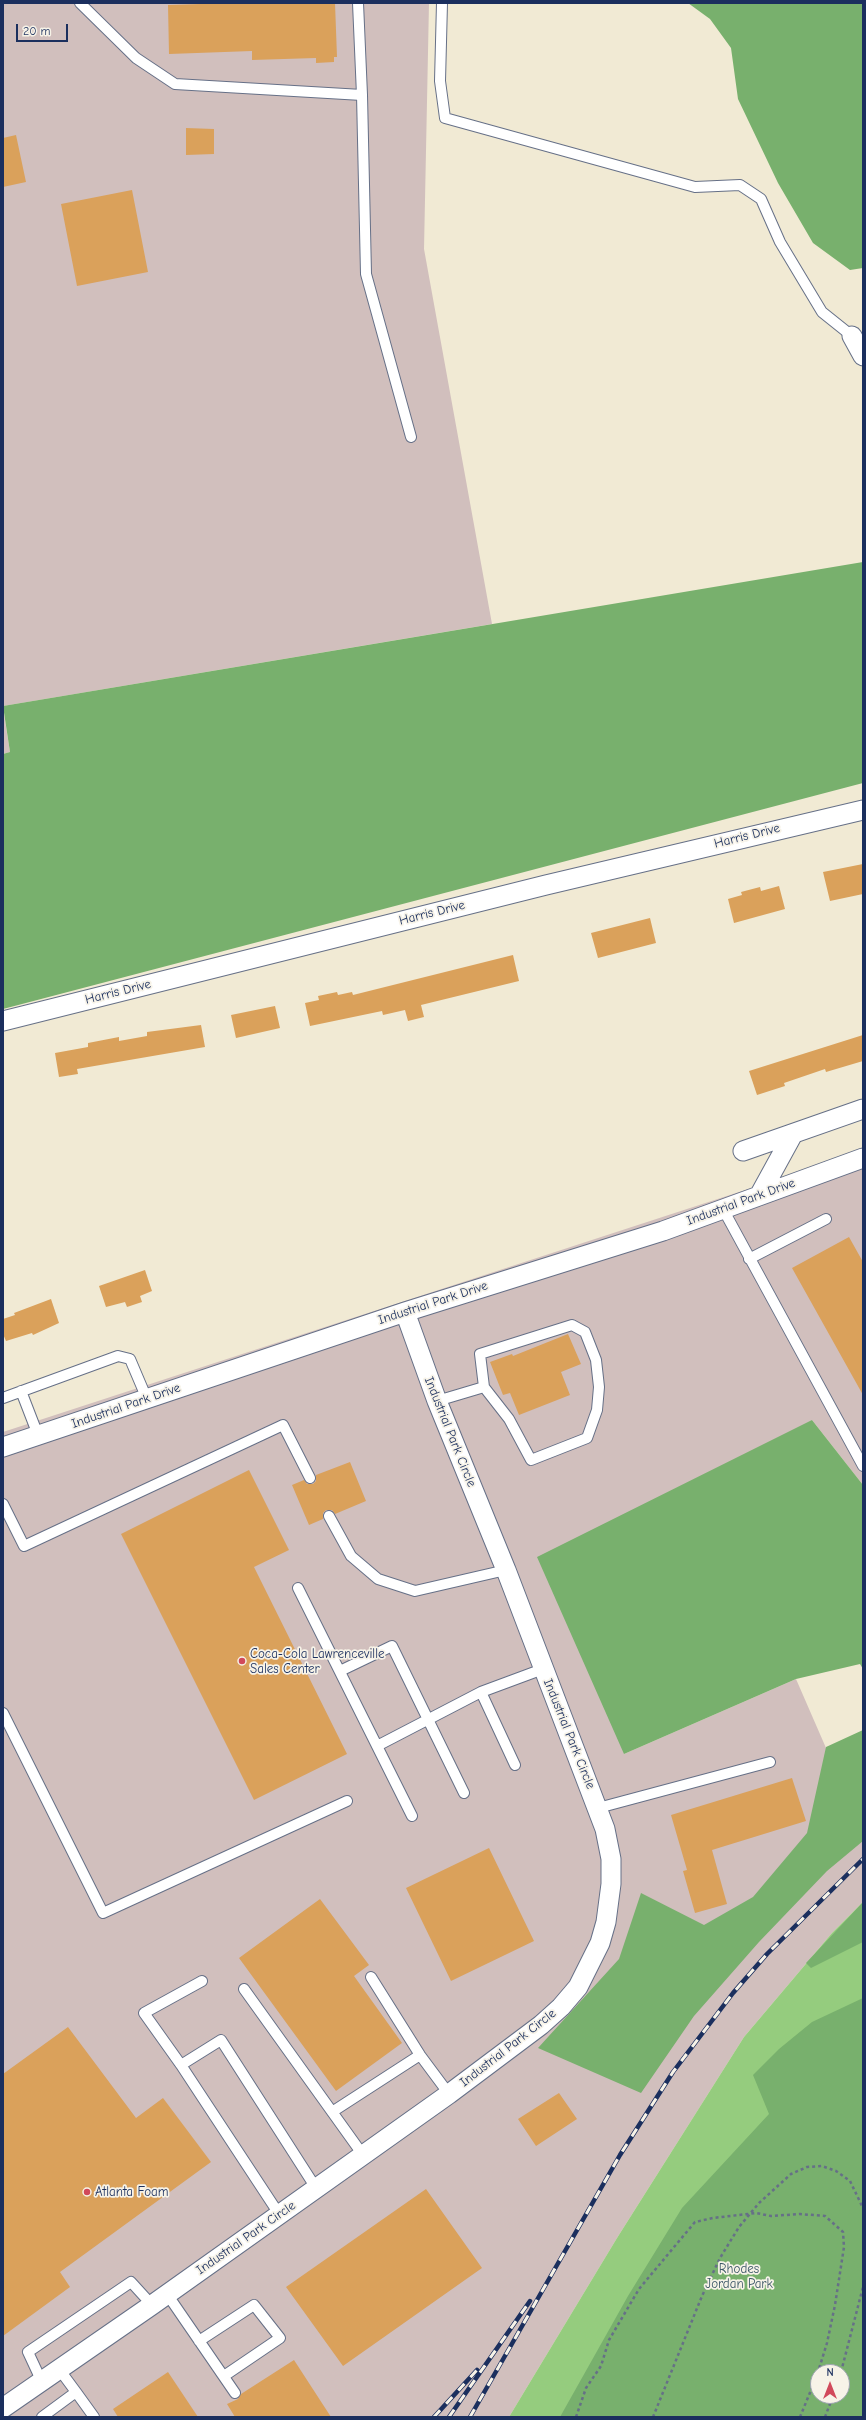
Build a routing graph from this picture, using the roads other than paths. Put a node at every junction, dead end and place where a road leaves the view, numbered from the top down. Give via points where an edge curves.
1 (80, 3) edge
2 (358, 3) edge
3 (442, 3) edge
4 (362, 95) junction
5 (852, 336) joint
6 (863, 356) edge
7 (411, 437) dead end
8 (863, 810) edge
9 (3, 1021) edge
10 (863, 1109) edge
11 (793, 1134) junction
12 (743, 1151) dead end
13 (863, 1158) edge
14 (759, 1196) junction
15 (723, 1209) junction
16 (826, 1219) dead end
17 (749, 1259) junction
18 (405, 1312) junction
19 (484, 1387) junction
20 (21, 1391) junction
21 (3, 1398) edge
22 (147, 1398) junction
23 (437, 1401) junction
24 (38, 1436) junction
25 (3, 1447) edge
26 (863, 1466) edge
27 (310, 1478) dead end
28 (3, 1504) edge
29 (329, 1516) dead end
30 (506, 1570) junction
31 (298, 1588) dead end
32 (543, 1668) junction
33 (340, 1671) junction
34 (481, 1692) junction
35 (3, 1713) edge
36 (428, 1720) junction
37 (377, 1746) junction
38 (770, 1762) dead end
39 (515, 1765) dead end
40 (464, 1793) dead end
41 (347, 1802) dead end
42 (598, 1808) junction
43 (412, 1816) dead end
44 (371, 1978) dead end
45 (202, 1981) dead end
46 (244, 1989) dead end
47 (420, 2055) junction
48 (181, 2065) junction
49 (449, 2094) junction
50 (332, 2112) junction
51 (363, 2155) junction
52 (316, 2188) junction
53 (279, 2214) junction
54 (159, 2300) junction
55 (199, 2341) junction
56 (59, 2369) junction
57 (224, 2376) junction
58 (41, 2380) junction
59 (76, 2392) junction
60 (235, 2393) dead end
61 (3, 2408) edge
62 (42, 2417) edge
63 (94, 2417) edge

1 - 4 lane via 136,58 175,84
2 - 4 lane
3 - 5 lane via 440,81 445,118 695,187 740,184 761,199 780,242 822,312
4 - 7 lane via 366,274
5 - 6 street
8 - 9 street, Harris Drive via 554,883
10 - 11 street
11 - 12 street
11 - 14 street
13 - 14 street, Industrial Park Drive
14 - 15 street, Industrial Park Drive
15 - 17 lane
15 - 18 street, Industrial Park Drive via 663,1231
16 - 17 lane
17 - 26 lane
18 - 22 street, Industrial Park Drive
18 - 23 street, Industrial Park Circle
19 - 19 lane via 480,1354 572,1325 585,1332 596,1360 599,1387 597,1410 587,1438 531,1460 510,1419
19 - 23 lane
20 - 21 lane
20 - 22 lane via 118,1356 130,1359
20 - 24 lane
22 - 24 street, Industrial Park Drive
23 - 30 street, Industrial Park Circle
24 - 25 street, Industrial Park Drive
27 - 28 lane via 283,1425 24,1546
29 - 30 lane via 351,1556 378,1579 415,1590
30 - 32 street, Industrial Park Circle
31 - 33 lane
32 - 34 lane
32 - 42 street, Industrial Park Circle
33 - 36 lane via 392,1646
33 - 37 lane
34 - 36 lane
34 - 39 lane
35 - 41 lane via 103,1913
36 - 37 lane
36 - 40 lane
37 - 43 lane
38 - 42 lane
42 - 49 street, Industrial Park Circle via 611,1859 611,1884 606,1922 590,1964 578,1987 561,2007 540,2026
44 - 47 lane
45 - 48 lane via 144,2013
46 - 50 lane
47 - 49 lane
47 - 50 lane
48 - 52 lane via 221,2040
48 - 53 lane
49 - 51 street, Industrial Park Circle
50 - 51 lane
51 - 52 street, Industrial Park Circle
52 - 53 street, Industrial Park Circle
53 - 54 street, Industrial Park Circle
54 - 55 lane
54 - 56 street, Industrial Park Circle
54 - 58 lane via 131,2282 41,2343 28,2352
55 - 57 lane
55 - 57 lane via 254,2305 280,2338
56 - 58 street, Industrial Park Circle
56 - 59 lane
57 - 60 lane
58 - 61 street, Industrial Park Circle
59 - 62 lane
59 - 63 lane

